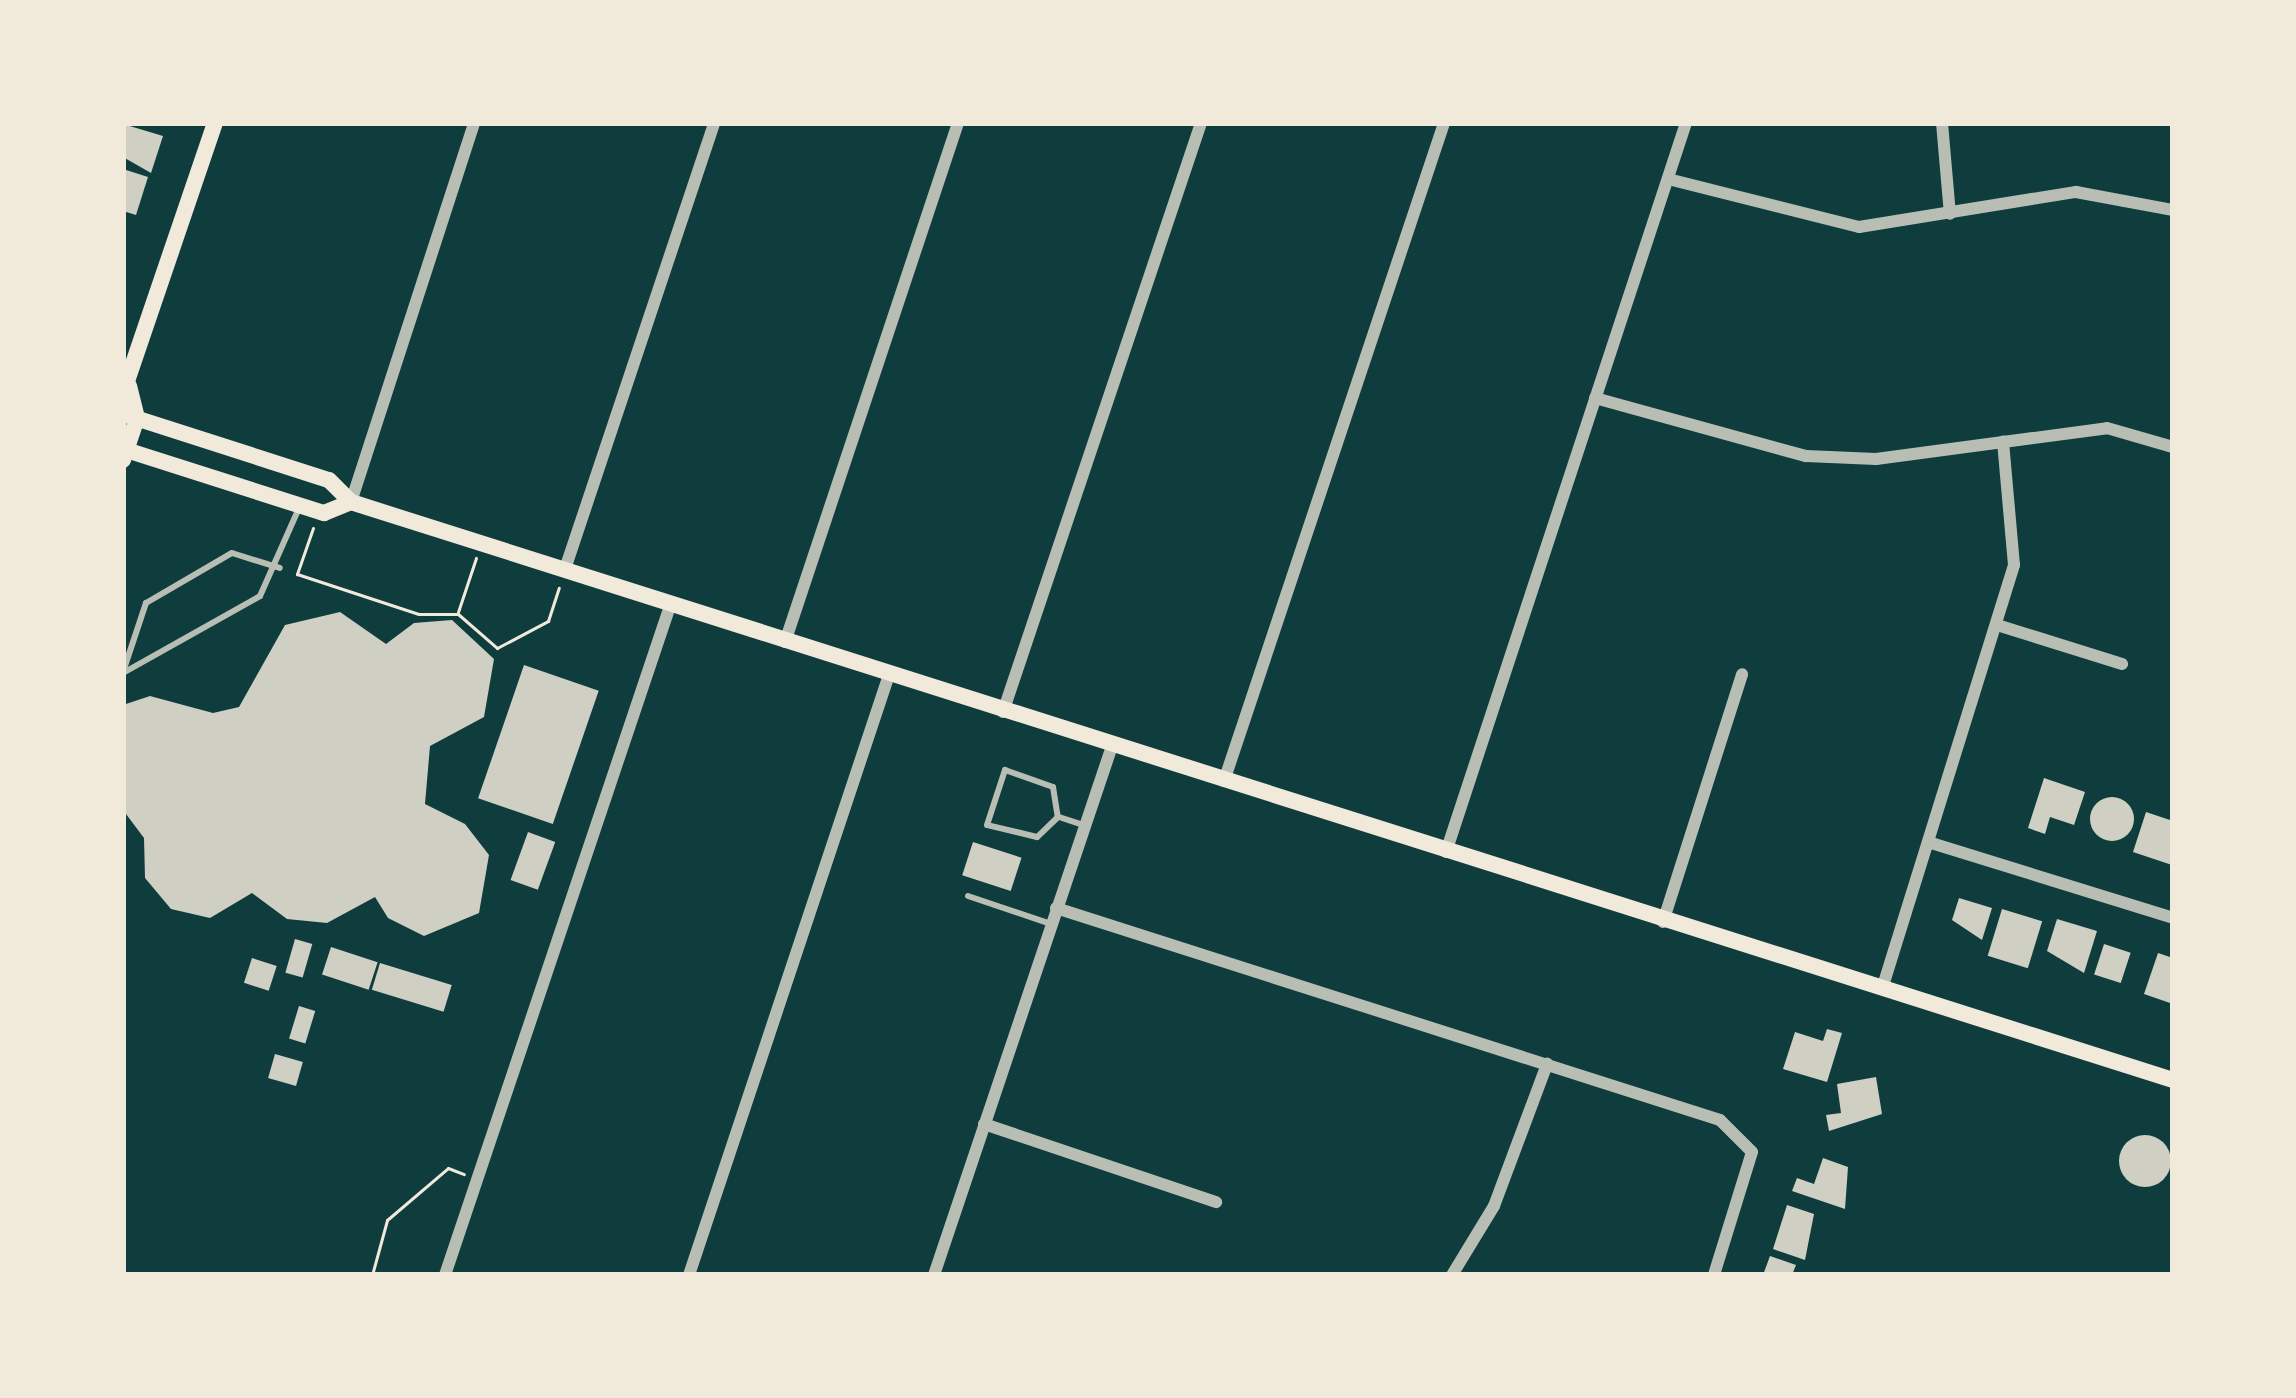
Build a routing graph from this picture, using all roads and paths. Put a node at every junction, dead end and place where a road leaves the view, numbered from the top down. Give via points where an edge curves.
1 (215, 123) edge
2 (474, 123) edge
3 (714, 123) edge
4 (958, 123) edge
5 (1201, 123) edge
6 (1444, 123) edge
7 (1686, 123) edge
8 (1942, 123) edge
9 (1668, 179) junction
10 (2173, 210) edge
11 (1950, 214) junction
12 (126, 390) edge
13 (1595, 398) junction
14 (130, 416) edge
15 (2003, 441) junction
16 (2173, 446) edge
17 (124, 453) edge
18 (351, 502) junction
19 (309, 508) junction
20 (481, 543) junction
21 (280, 568) junction
22 (566, 569) junction
23 (671, 603) junction
24 (458, 614) junction
25 (1997, 625) junction
26 (785, 642) junction
27 (2122, 664) dead end
28 (123, 673) edge
29 (1742, 674) dead end
30 (889, 675) junction
31 (1003, 712) junction
32 (1112, 746) junction
33 (1224, 781) junction
34 (1058, 817) junction
35 (1084, 825) junction
36 (1928, 842) junction
37 (1446, 852) junction
38 (968, 896) dead end
39 (1056, 908) junction
40 (2173, 918) edge
41 (1663, 922) junction
42 (1052, 924) junction
43 (1882, 989) junction
44 (1546, 1064) junction
45 (2173, 1080) edge
46 (984, 1124) junction
47 (477, 1178) junction
48 (1216, 1202) dead end
49 (372, 1275) edge
50 (445, 1275) edge
51 (688, 1275) edge
52 (934, 1275) edge
53 (1452, 1275) edge
54 (1714, 1275) edge

1 - 12 main road
2 - 18 street
3 - 22 street
4 - 26 street
5 - 31 street
6 - 33 street
7 - 9 street
8 - 11 street
9 - 11 street via 1816,223
9 - 13 street
10 - 11 street via 2076,192
12 - 14 main road
13 - 15 street via 1806,456
13 - 37 street
14 - 17 main road
14 - 18 main road via 329,480
15 - 16 street via 2107,428
15 - 25 street via 2017,529
17 - 19 main road
18 - 19 main road
18 - 20 main road
19 - 21 lane
19 - 24 path via 297,574 419,614
20 - 22 main road
20 - 24 path
21 - 28 lane via 260,596
21 - 28 lane via 232,554 146,603
22 - 23 main road
22 - 24 path via 548,621 497,648
23 - 26 main road
23 - 47 street
25 - 27 street
25 - 36 street
26 - 30 main road
29 - 41 street
30 - 31 main road
30 - 51 street
31 - 32 main road
32 - 33 main road
32 - 35 street
33 - 37 main road
34 - 34 lane via 1053,787 1005,770 988,825 1037,837
34 - 35 lane
35 - 39 street
36 - 40 street
36 - 43 street
37 - 41 main road
38 - 42 lane
39 - 42 street
39 - 44 street
41 - 43 main road
42 - 46 street
43 - 45 main road
44 - 53 street via 1494,1206
44 - 54 street via 1720,1120 1746,1141 1750,1171
46 - 48 street
46 - 52 street
47 - 49 path via 448,1168 387,1220
47 - 50 street

